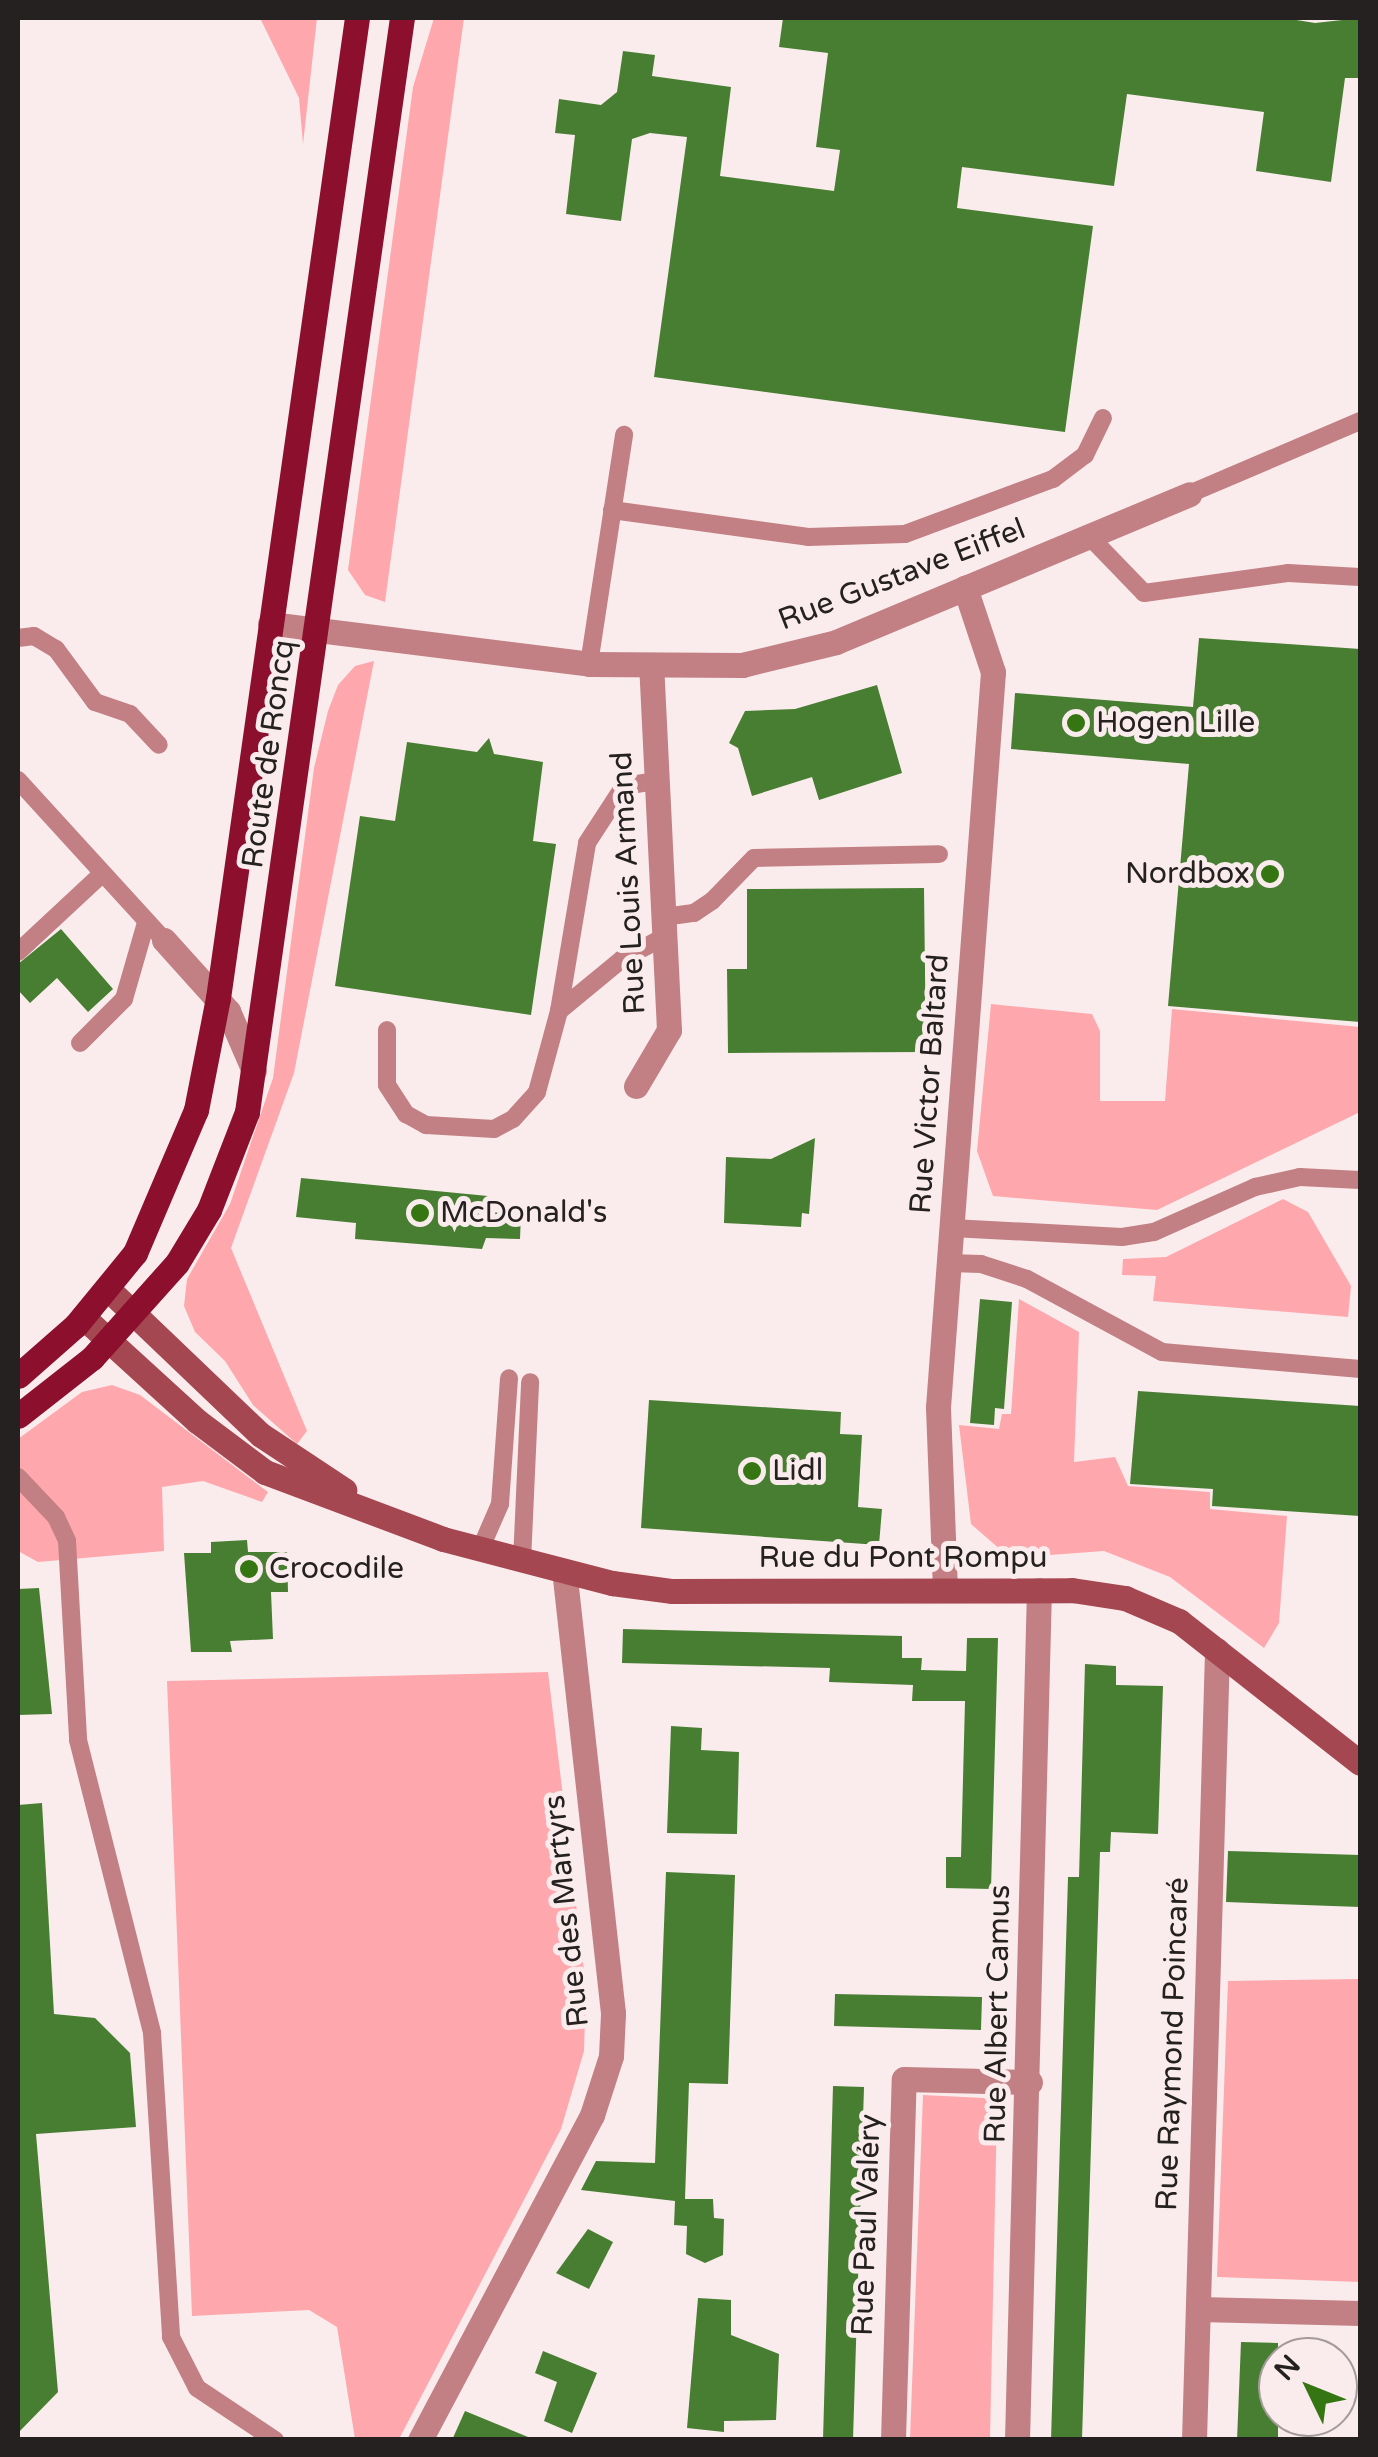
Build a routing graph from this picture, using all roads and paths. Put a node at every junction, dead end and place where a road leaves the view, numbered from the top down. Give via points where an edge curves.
1 (357, 18) edge
2 (402, 18) edge
3 (1103, 418) dead end
4 (1360, 421) edge
5 (624, 436) dead end
6 (1189, 494) joint
7 (612, 510) junction
8 (1088, 536) junction
9 (1360, 577) edge
10 (964, 588) junction
11 (270, 624) junction
12 (318, 629) junction
13 (18, 638) edge
14 (588, 664) junction
15 (651, 668) junction
16 (159, 746) dead end
17 (18, 780) edge
18 (656, 781) junction
19 (939, 854) dead end
20 (102, 874) junction
21 (664, 927) junction
22 (155, 932) junction
23 (18, 952) edge
24 (218, 998) junction
25 (559, 1011) junction
26 (387, 1030) dead end
27 (80, 1043) dead end
28 (255, 1076) junction
29 (636, 1086) dead end
30 (1360, 1180) edge
31 (952, 1228) junction
32 (949, 1263) junction
33 (108, 1289) junction
34 (136, 1312) junction
35 (83, 1318) junction
36 (108, 1342) junction
37 (1360, 1369) edge
38 (18, 1376) edge
39 (509, 1378) dead end
40 (530, 1382) dead end
41 (18, 1416) edge
42 (18, 1477) edge
43 (400, 1522) junction
44 (480, 1550) junction
45 (522, 1561) junction
46 (564, 1572) junction
47 (946, 1590) junction
48 (1039, 1590) junction
49 (1218, 1650) junction
50 (1360, 1763) edge
51 (1030, 2082) junction
52 (1198, 2309) junction
53 (1360, 2314) edge
54 (274, 2440) edge
55 (420, 2440) edge
56 (893, 2440) edge
57 (1017, 2440) edge
58 (1194, 2440) edge

1 - 11 main road, Route de Roncq
2 - 12 main road, Route de Roncq
3 - 7 lane via 1084,454 1054,478 905,534 808,537
4 - 6 lane
5 - 7 lane
6 - 8 street, Rue Gustave Eiffel
7 - 14 lane
8 - 9 lane via 1144,593 1288,573
8 - 10 street, Rue Gustave Eiffel
10 - 15 street, Rue Gustave Eiffel via 790,655 742,665
10 - 31 street, Rue Victor Baltard via 993,672
11 - 12 street, Rue Gustave Eiffel
11 - 24 main road, Route de Roncq
12 - 14 street, Rue Gustave Eiffel
12 - 28 main road, Route de Roncq
13 - 16 lane via 34,636 56,649 96,702 130,714
14 - 15 street, Rue Gustave Eiffel
15 - 18 street, Rue Louis Armand
17 - 20 lane
18 - 21 street, Rue Louis Armand
18 - 25 lane via 624,786 587,844
19 - 21 lane via 754,858 694,913
20 - 22 lane
20 - 23 lane
21 - 25 lane
21 - 29 street, Rue Louis Armand via 669,1030
22 - 24 street
22 - 27 lane via 124,999
24 - 28 street via 245,1039
24 - 33 main road, Route de Roncq via 178,1166 135,1253
25 - 26 lane via 544,1074 526,1107 494,1129 473,1132 426,1125 394,1100 384,1056
28 - 34 main road, Route de Roncq via 209,1210
30 - 31 lane via 1300,1177 1254,1187 1154,1232 1122,1237
31 - 32 street, Rue Victor Baltard
32 - 37 lane via 981,1264 1027,1279 1162,1352
32 - 47 street, Rue Victor Baltard via 936,1434
33 - 34 street, Rue du Pont Rompu
33 - 35 main road, Route de Roncq
34 - 36 main road, Route de Roncq
34 - 43 street, Rue du Pont Rompu via 275,1447
35 - 36 street, Rue du Pont Rompu
35 - 38 main road, Route de Roncq
36 - 41 main road, Route de Roncq
36 - 43 street, Rue du Pont Rompu via 256,1466
39 - 44 lane via 500,1504
40 - 45 lane
42 - 54 lane via 56,1517 67,1541 78,1740 152,2033 171,2338 196,2388
43 - 44 street, Rue du Pont Rompu
44 - 45 street, Rue du Pont Rompu
45 - 46 street, Rue du Pont Rompu
46 - 47 street, Rue du Pont Rompu via 672,1591
46 - 55 street, Rue des Martyrs via 612,2056 592,2115
47 - 48 street, Rue du Pont Rompu
48 - 49 street, Rue du Pont Rompu via 1088,1590 1142,1603
48 - 51 street, Rue Albert Camus
49 - 50 street, Rue du Pont Rompu
49 - 52 street, Rue Raymond Poincaré
51 - 56 street, Rue Paul Valéry via 904,2079
51 - 57 street, Rue Albert Camus
52 - 53 street
52 - 58 street, Rue Raymond Poincaré

